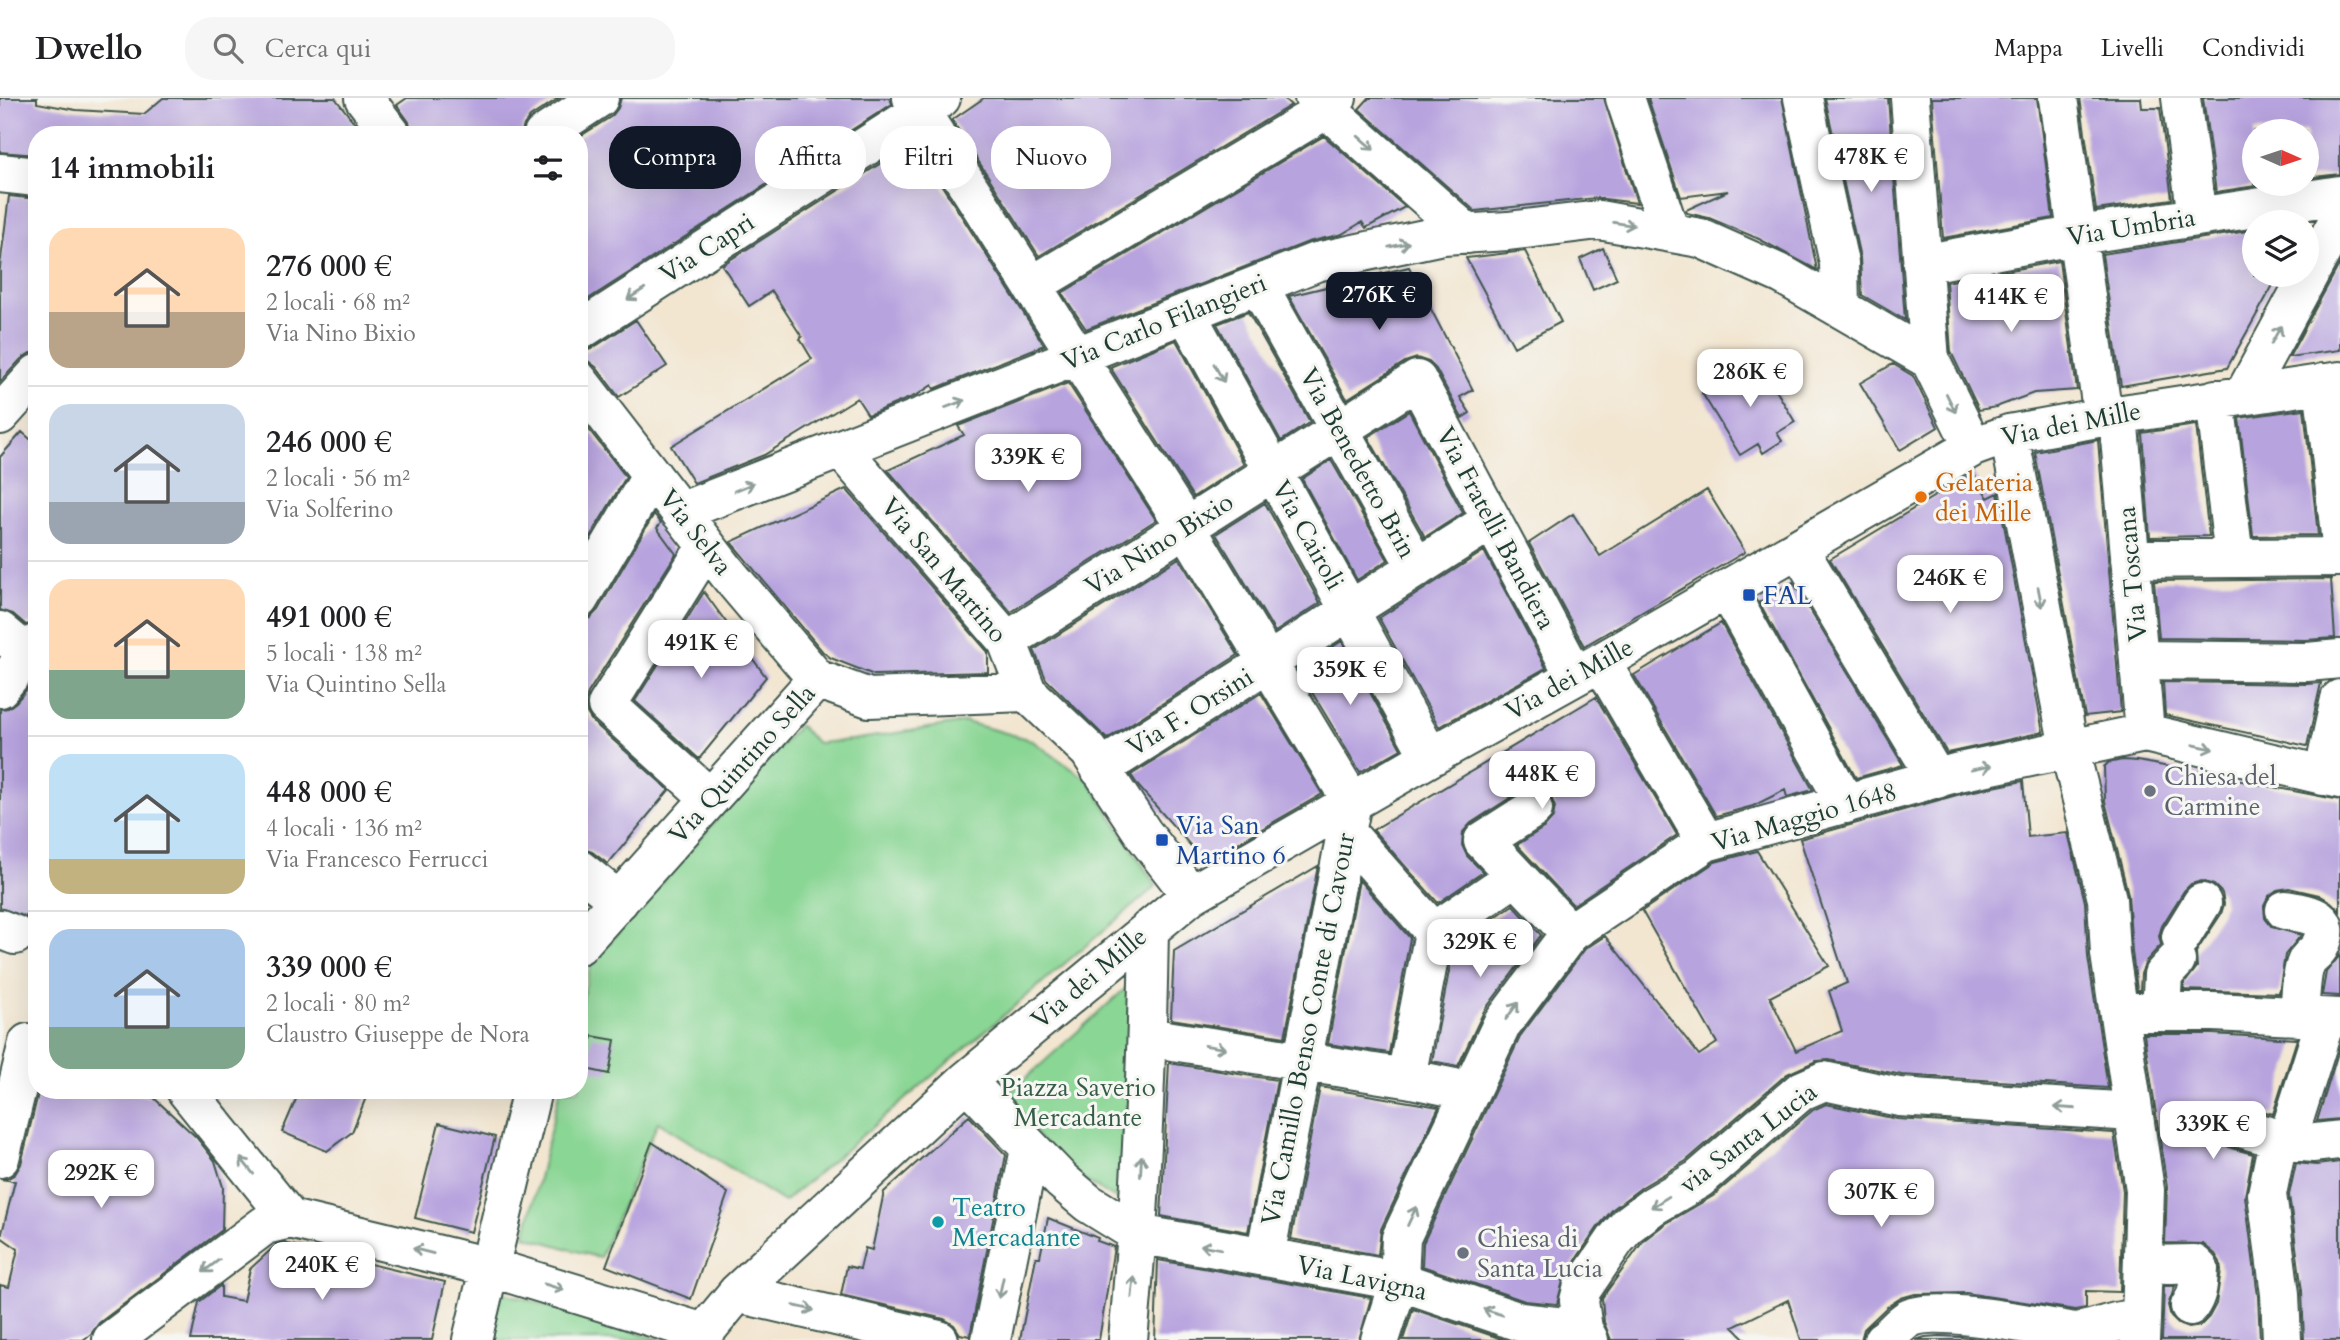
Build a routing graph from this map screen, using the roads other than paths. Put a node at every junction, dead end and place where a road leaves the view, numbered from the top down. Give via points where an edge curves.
1 (599, 98) edge
2 (1625, 98) edge
3 (1803, 98) edge
4 (1910, 98) edge
5 (2058, 98) edge
6 (2181, 98) edge
7 (925, 102) edge
8 (1326, 102) edge
9 (557, 126) edge
10 (0, 173) edge
11 (28, 176) edge
12 (2340, 195) edge
13 (2197, 217) junction
14 (1670, 232) junction
15 (1468, 234) junction
16 (2079, 235) junction
17 (2334, 238) edge
18 (1922, 264) junction
19 (1033, 285) junction
20 (1258, 285) junction
21 (1840, 306) junction
22 (1186, 313) junction
23 (588, 325) edge
24 (1079, 356) junction
25 (1930, 360) junction
26 (1417, 380) joint
27 (2331, 382) edge
28 (588, 393) edge
29 (2230, 397) junction
30 (2111, 416) junction
31 (1340, 428) junction
32 (2009, 434) junction
33 (1973, 447) junction
34 (841, 449) junction
35 (1272, 472) junction
36 (652, 475) junction
37 (680, 512) junction
38 (1492, 520) junction
39 (2339, 525) edge
40 (1186, 527) junction
41 (706, 547) junction
42 (1798, 548) junction
43 (2340, 557) edge
44 (2234, 558) junction
45 (2130, 559) junction
46 (1417, 568) junction
47 (588, 584) edge
48 (1727, 589) junction
49 (1350, 610) junction
50 (1007, 641) junction
51 (25, 648) edge
52 (2340, 659) edge
53 (2139, 660) junction
54 (1267, 663) junction
55 (1588, 669) junction
56 (817, 679) junction
57 (0, 688) edge
58 (1027, 692) junction
59 (2340, 699) edge
60 (2145, 733) junction
61 (2069, 748) junction
62 (1430, 757) junction
63 (1100, 769) junction
64 (2332, 778) edge
65 (1937, 779) junction
66 (710, 798) junction
67 (1846, 804) junction
68 (1534, 810) dead end
69 (1348, 816) junction
70 (1706, 842) junction
71 (588, 876) edge
72 (1516, 876) junction
73 (1191, 895) junction
74 (619, 901) junction
75 (2202, 904) dead end
76 (2285, 910) dead end
77 (1149, 929) junction
78 (1434, 932) junction
79 (1570, 933) junction
80 (588, 935) edge
81 (2119, 1012) junction
82 (2161, 1012) junction
83 (2321, 1018) edge
84 (1147, 1037) junction
85 (22, 1042) edge
86 (1302, 1060) junction
87 (1406, 1077) junction
88 (966, 1081) junction
89 (1470, 1091) junction
90 (193, 1099) edge
91 (530, 1099) edge
92 (2133, 1112) junction
93 (2237, 1127) dead end
94 (2283, 1140) junction
95 (2340, 1140) edge
96 (1030, 1149) junction
97 (0, 1158) edge
98 (289, 1219) junction
99 (1138, 1234) junction
100 (1265, 1257) junction
101 (2143, 1265) junction
102 (489, 1267) junction
103 (1399, 1281) junction
104 (737, 1293) junction
105 (2190, 1306) dead end
106 (2140, 1330) edge
107 (1586, 1334) edge
108 (703, 1336) edge
109 (2075, 1336) edge
110 (112, 1340) edge
111 (472, 1340) edge
112 (939, 1340) edge
113 (990, 1340) edge
114 (1128, 1340) edge
115 (1380, 1340) edge
116 (1882, 1340) edge
117 (2282, 1340) edge

1 - 9 street
2 - 14 street
3 - 21 street via 1839,263
4 - 18 street
5 - 16 street, Via Toscana
6 - 13 street
7 - 19 street
7 -> 23 street, Via Capri
8 -> 15 street
8 - 19 street
10 - 11 street
12 - 13 street, Via Umbria
13 - 16 street, Via Umbria
15 -> 14 street, Via Carlo Filangieri via 1599,220
14 - 21 street, Via Carlo Filangieri via 1700,238
20 -> 15 street, Via Carlo Filangieri via 1316,262 1443,235
16 - 18 street, Via Umbria
16 - 30 street, Via Toscana
29 -> 17 street
18 - 25 street
19 - 24 street
20 - 22 street, Via Carlo Filangieri
20 - 31 street, Via Benedetto Brin
21 - 25 street, Via Carlo Filangieri
22 - 24 street, Via Carlo Filangieri
22 -> 35 street, Via Cairoli
34 -> 24 street, Via Carlo Filangieri
24 - 40 street
25 -> 33 street
26 - 31 street, Via Nino Bixio
26 - 38 street, Via Fratelli Bandiera
27 - 29 street, Via dei Mille
27 - 39 street
28 - 36 street, Via Selva
29 - 30 street, Via dei Mille
29 - 44 street
30 - 32 street, Via dei Mille
30 - 45 street, Via Toscana
31 - 35 street, Via Nino Bixio
31 - 46 street, Via Benedetto Brin
32 - 33 street, Via dei Mille
32 -> 61 street
33 - 42 street, Via dei Mille
37 -> 34 street, Via Carlo Filangieri
34 - 50 street, Via San Martino
35 - 40 street, Via Nino Bixio
35 - 49 street, Via Cairoli
36 - 37 street, Via Selva
36 - 47 street
37 - 41 street, Via Selva
38 - 46 street, Via F. Orsini
38 - 55 street, Via Fratelli Bandiera
40 - 50 street, Via Nino Bixio
40 - 54 street
41 - 56 street, Via Selva
41 - 66 street via 607,705
42 - 48 street, Via dei Mille
42 - 65 street
43 - 44 street
44 - 45 street
45 - 53 street, Via Toscana
46 - 49 street, Via F. Orsini
48 - 55 street, Via dei Mille
48 - 67 street
49 - 54 street, Via F. Orsini
49 - 62 street, Via Cairoli
50 - 58 street, Via San Martino
51 - 57 street
52 - 53 street
53 - 60 street, Via Toscana
54 - 63 street, Via F. Orsini
54 - 69 street
55 - 62 street, Via dei Mille
55 - 70 street, Via Fratelli Bandiera
56 - 58 street, Via Quintino Sella via 869,698
56 - 66 street, Via Quintino Sella
58 - 63 street, Via San Martino via 1089,751
59 - 64 street
60 - 61 street, Via Maggio 1648
60 -> 64 street, Via Maggio 1648
65 -> 61 street, Via Maggio 1648
61 - 81 street via 2107,899
62 - 69 street, Via dei Mille
63 - 73 street, Via San Martino
65 - 67 street, Via Maggio 1648
66 - 74 street, Via Quintino Sella
67 - 70 street, Via Maggio 1648
68 - 72 street via 1483,841
69 - 73 street, Via dei Mille
69 - 78 street
69 - 86 street, Via Camillo Benso Conte di Cavour
70 - 79 street, Via Maggio 1648
71 - 74 street
72 - 78 street
72 - 79 street
73 - 77 street, Via dei Mille
74 - 80 street, Via Quintino Sella
75 - 82 street via 2164,975
76 - 83 street via 2322,920 2325,930 2319,949 2306,962
77 - 84 street
77 - 88 street, Via dei Mille
78 - 87 street
89 -> 79 street, Via Maggio 1648 via 1502,1024
81 - 82 street
81 - 92 street
82 - 83 street
83 - 94 street via 2290,1132
84 -> 86 street
99 -> 84 street
85 - 97 street
86 - 87 street
86 - 100 street, Via Camillo Benso Conte di Cavour
87 - 89 street
88 - 96 street
88 - 104 street, Via dei Mille
103 -> 89 street, Via Maggio 1648 via 1401,1238
98 -> 90 street
91 - 102 street
92 - 101 street via 2145,1190
92 -> 107 street, via Santa Lucia via 1899,1097 1824,1081 1801,1091 1699,1179 1629,1224 1582,1289 1579,1301
93 - 94 street
94 - 95 street
94 - 117 street via 2276,1150 2267,1194
96 - 99 street via 1088,1203
96 -> 113 street
102 -> 98 street
98 -> 110 street via 265,1226
100 -> 99 street, Via Lavigna
114 -> 99 street
100 - 103 street, Via Lavigna
101 - 105 street via 2194,1265 2199,1269 2197,1296
101 - 106 street
102 -> 108 street
102 - 111 street
107 -> 103 street, Via Lavigna via 1520,1322
103 - 115 street, Via Maggio 1648
104 - 108 street, Via dei Mille
104 -> 112 street
106 - 109 street via 2128,1318
109 - 116 street via 1944,1314 1909,1318

